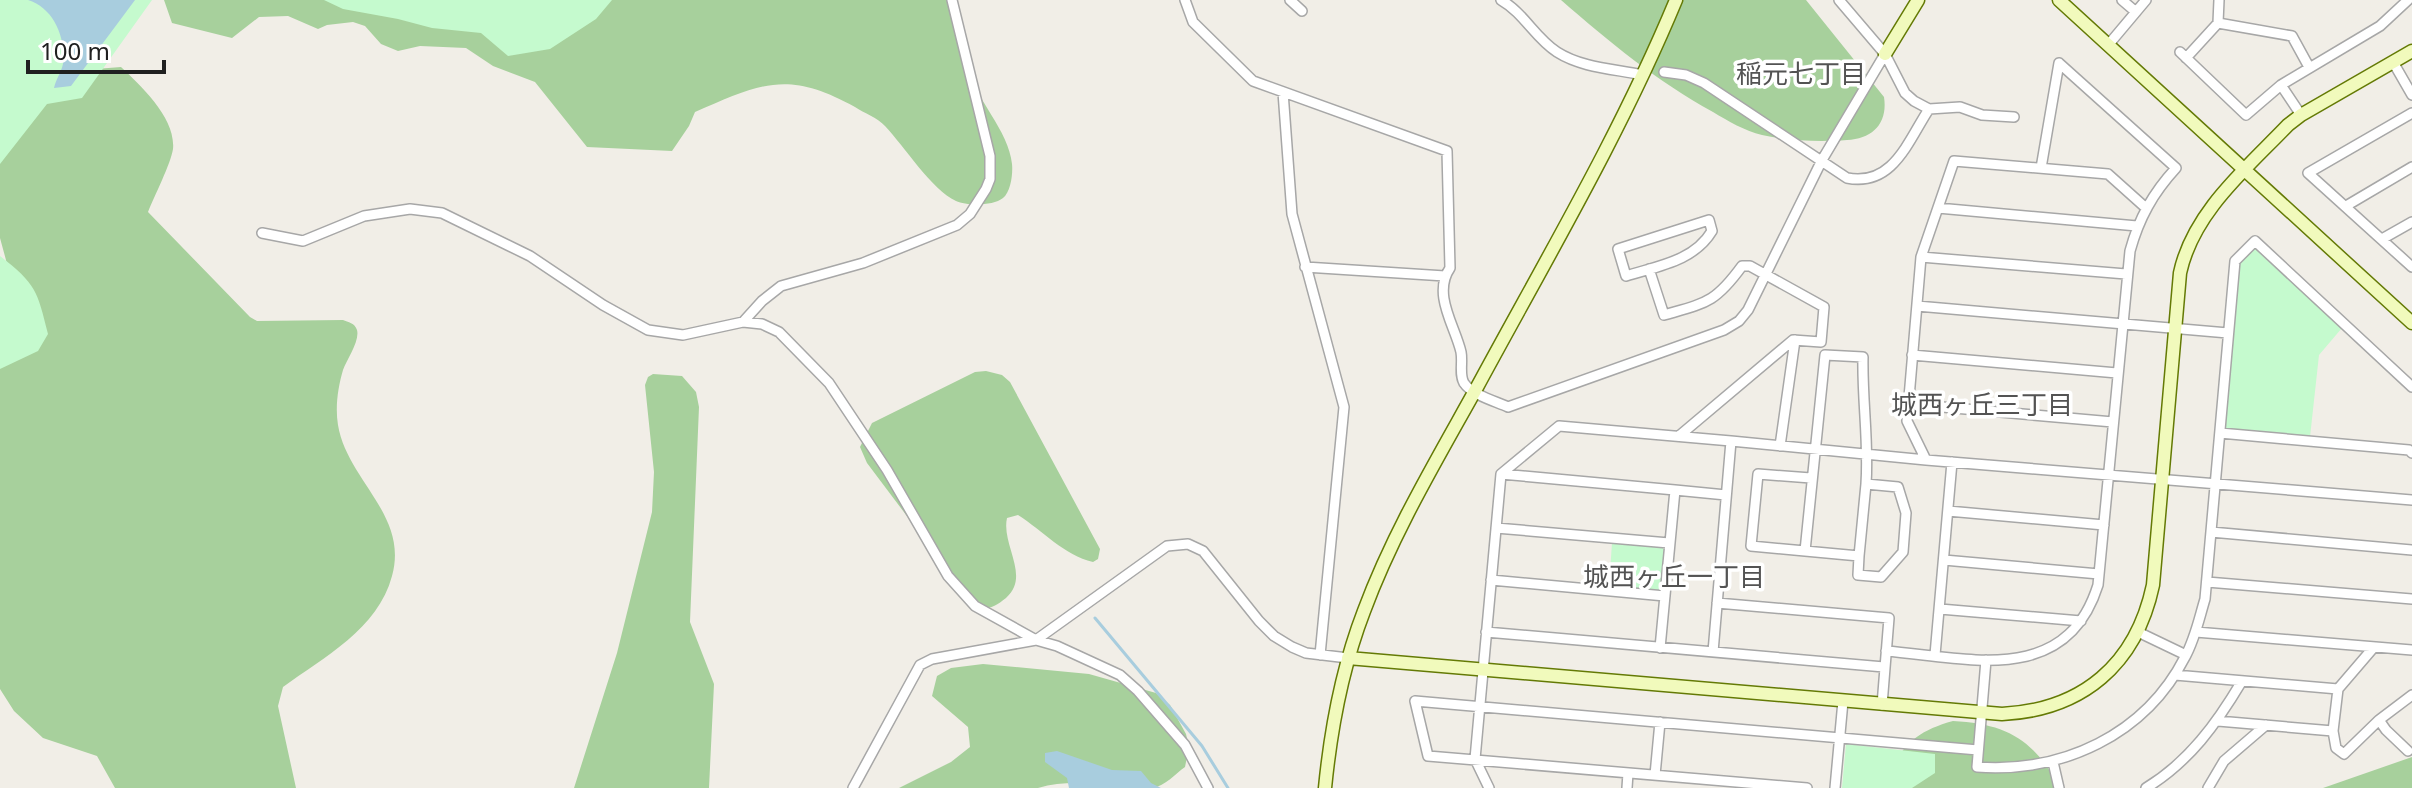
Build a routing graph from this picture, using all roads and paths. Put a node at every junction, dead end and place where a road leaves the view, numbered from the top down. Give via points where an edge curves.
1 (952, 0) edge
2 (1185, 0) edge
3 (1290, 0) edge
4 (1501, 0) edge
5 (1676, 0) edge
6 (1839, 0) edge
7 (1918, 0) edge
8 (2059, 0) edge
9 (2122, 0) edge
10 (2146, 0) edge
11 (2219, 0) edge
12 (2408, 0) edge
13 (1848, 4) edge
14 (1302, 11) dead end
15 (2136, 12) junction
16 (2218, 23) junction
17 (2109, 44) junction
18 (2412, 51) edge
19 (1885, 54) junction
20 (2393, 62) junction
21 (2309, 67) junction
22 (1664, 72) dead end
23 (1643, 75) junction
24 (2281, 85) junction
25 (1283, 92) junction
26 (2412, 95) edge
27 (1929, 109) junction
28 (2412, 113) edge
29 (2301, 115) junction
30 (2014, 117) dead end
31 (1822, 160) junction
32 (2412, 167) edge
33 (2041, 168) junction
34 (2246, 170) junction
35 (2346, 206) junction
36 (1938, 208) junction
37 (2146, 208) junction
38 (2412, 222) edge
39 (2137, 226) junction
40 (262, 233) dead end
41 (2382, 239) junction
42 (1921, 257) junction
43 (1305, 267) junction
44 (2412, 267) edge
45 (1649, 269) junction
46 (2126, 274) junction
47 (1445, 276) junction
48 (1766, 276) junction
49 (1917, 306) junction
50 (743, 322) junction
51 (2412, 323) edge
52 (2121, 324) junction
53 (2175, 329) junction
54 (2228, 333) junction
55 (1795, 340) junction
56 (1912, 355) junction
57 (2117, 373) junction
58 (2412, 387) edge
59 (1474, 391) junction
60 (1908, 404) junction
61 (2113, 422) junction
62 (2220, 433) junction
63 (1679, 436) junction
64 (1731, 441) junction
65 (1780, 446) junction
66 (1814, 449) junction
67 (2411, 450) edge
68 (1868, 454) junction
69 (1926, 460) junction
70 (1952, 462) junction
71 (2108, 473) junction
72 (1501, 474) junction
73 (1811, 478) junction
74 (2163, 478) junction
75 (2215, 483) junction
76 (1866, 484) junction
77 (1675, 490) junction
78 (1726, 495) junction
79 (2412, 500) edge
80 (1948, 511) junction
81 (2104, 525) junction
82 (1496, 528) junction
83 (2211, 532) junction
84 (1669, 543) junction
85 (2412, 550) edge
86 (1805, 551) junction
87 (1859, 556) junction
88 (1944, 560) junction
89 (2099, 574) junction
90 (1491, 580) junction
91 (2207, 582) junction
92 (1665, 596) junction
93 (2412, 599) edge
94 (1717, 603) junction
95 (1940, 609) junction
96 (2081, 621) junction
97 (1486, 632) junction
98 (2138, 632) junction
99 (2196, 632) junction
100 (1036, 640) junction
101 (2374, 647) junction
102 (1660, 648) junction
103 (2412, 650) edge
104 (1886, 651) junction
105 (1713, 652) junction
106 (1320, 655) junction
107 (1935, 655) junction
108 (2186, 655) junction
109 (1348, 658) junction
110 (1986, 660) junction
111 (1884, 667) junction
112 (1483, 670) junction
113 (2175, 675) junction
114 (2242, 681) junction
115 (2338, 689) junction
116 (2412, 695) edge
117 (1843, 701) junction
118 (1882, 705) junction
119 (1480, 706) junction
120 (1981, 713) junction
121 (2379, 720) junction
122 (2218, 721) junction
123 (1660, 722) junction
124 (2266, 725) junction
125 (2333, 731) junction
126 (1839, 738) junction
127 (1978, 750) junction
128 (2408, 751) dead end
129 (1475, 759) junction
130 (2053, 762) junction
131 (1628, 773) junction
132 (1655, 775) junction
133 (1681, 783) edge
134 (853, 788) edge
135 (1208, 788) edge
136 (1325, 788) edge
137 (1489, 788) edge
138 (1627, 788) edge
139 (1807, 788) edge
140 (1835, 788) edge
141 (2059, 788) edge
142 (2146, 788) edge
143 (2208, 788) edge

1 - 50 street via 989,148 990,179 977,205 957,225 863,263 781,286
2 - 25 street via 1193,22 1253,81
3 - 14 street
4 - 23 street via 1555,51
5 - 23 street
6 - 13 street
7 - 19 street
8 - 17 street
9 - 15 street
10 - 15 street
11 - 16 street
12 - 21 street via 2380,26
13 - 19 street
15 - 17 street
16 - 21 street via 2292,36
16 - 24 street via 2183,55 2246,115
17 - 34 street
18 - 20 street
19 - 27 street via 1905,93
19 - 31 street
20 - 26 street
20 - 29 street
21 - 24 street
22 - 31 street via 1704,83
23 - 59 street
24 - 29 street
25 - 43 street via 1292,214
25 - 47 street via 1447,151 1450,268
27 - 30 street via 1960,107
27 - 31 street via 1896,160 1873,178 1847,178
28 - 35 street via 2308,173
29 - 34 street
31 - 48 street
32 - 35 street
33 - 36 street via 1954,161
33 - 37 street via 2108,174
33 - 37 street via 2059,63 2176,168
34 - 51 street
34 - 53 street via 2193,234 2180,273
35 - 41 street
36 - 39 street
36 - 42 street
37 - 39 street
38 - 41 street
39 - 46 street
40 - 50 street via 303,241 364,216 410,209 442,213 530,256 648,330 683,335
41 - 44 street
42 - 46 street
42 - 49 street
43 - 47 street
43 - 106 street via 1344,407
45 - 45 street via 1693,253 1712,231 1709,220 1618,249 1626,276
45 - 48 street via 1664,315 1720,294 1742,266
46 - 52 street
47 - 59 street via 1443,295 1461,351 1461,379
48 - 55 street via 1824,307 1821,342
48 - 59 street via 1739,321 1724,330 1508,407
49 - 52 street
49 - 56 street
50 - 100 street via 779,332 809,361 887,470 948,576 975,606
52 - 53 street
52 - 57 street
53 - 54 street
53 - 74 street
54 - 58 street via 2235,261 2255,241
54 - 62 street
55 - 63 street
55 - 65 street
56 - 57 street
56 - 60 street
57 - 61 street
59 - 109 street via 1378,574
60 - 61 street
60 - 69 street via 1907,421
61 - 71 street
62 - 67 street
62 - 75 street
63 - 64 street
63 - 72 street via 1559,426
64 - 65 street
64 - 78 street
65 - 66 street
66 - 68 street
66 - 68 street via 1825,355 1863,357
66 - 73 street
68 - 69 street
68 - 76 street
69 - 70 street
70 - 71 street
70 - 80 street
71 - 74 street
71 - 81 street
72 - 77 street
72 - 82 street
73 - 86 street
73 - 86 street via 1758,474 1751,546
74 - 75 street
74 - 98 street via 2153,585
75 - 79 street
75 - 83 street
76 - 87 street
76 - 87 street via 1898,487 1906,513 1903,552 1881,577 1858,575
77 - 78 street
77 - 84 street
78 - 94 street
80 - 81 street
80 - 88 street
81 - 89 street
82 - 84 street
82 - 90 street
83 - 85 street
83 - 91 street
84 - 92 street
86 - 87 street
88 - 89 street
88 - 95 street
89 - 96 street via 2094,599
90 - 92 street
90 - 97 street
91 - 93 street
91 - 99 street
92 - 102 street
94 - 104 street via 1889,618
94 - 105 street
95 - 96 street
95 - 107 street
96 - 110 street via 2049,650 2026,659
97 - 102 street
97 - 112 street
98 - 108 street
98 - 120 street via 2103,677 2071,699 2036,711
99 - 101 street
99 - 108 street
100 - 106 street via 1167,546 1188,544 1203,551 1274,636
100 - 134 street via 920,665
100 - 135 street via 1120,675 1185,745
101 - 103 street
101 - 115 street
102 - 105 street
104 - 107 street
104 - 111 street
105 - 111 street
106 - 109 street
107 - 110 street
108 - 113 street
109 - 112 street
109 - 136 street
110 - 120 street
111 - 118 street
112 - 117 street
112 - 119 street
113 - 114 street
113 - 130 street via 2117,734
114 - 115 street
114 - 122 street
115 - 125 street
116 - 121 street
117 - 118 street
117 - 126 street
118 - 120 street
119 - 123 street
119 - 129 street
119 - 129 street via 1415,701 1428,756
120 - 127 street
121 - 125 street via 2344,754 2336,748
121 - 128 street
122 - 124 street
122 - 142 street via 2173,769
123 - 126 street
123 - 132 street
124 - 125 street
124 - 143 street via 2224,761
126 - 127 street
126 - 140 street
127 - 130 street via 1977,767
129 - 131 street
129 - 137 street
130 - 141 street
131 - 132 street
131 - 138 street
132 - 133 street
133 - 139 street

